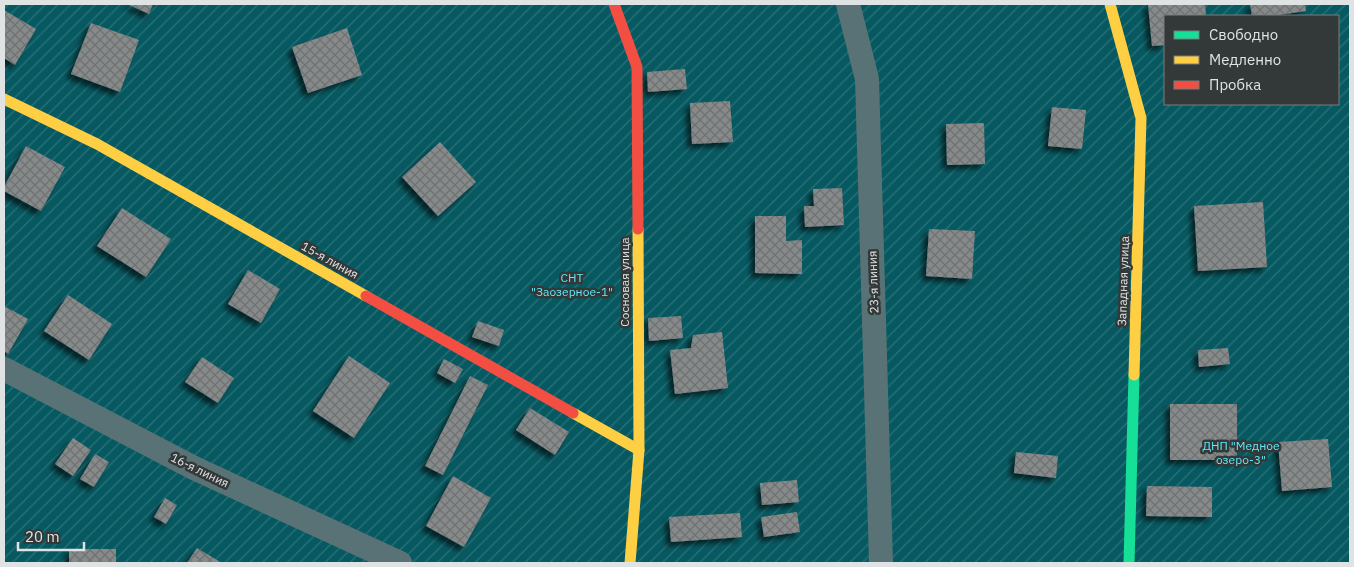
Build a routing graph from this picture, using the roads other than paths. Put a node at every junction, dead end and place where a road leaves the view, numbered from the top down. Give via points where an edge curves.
1 (614, 4) edge
2 (848, 4) edge
3 (1110, 4) edge
4 (4, 99) edge
5 (4, 369) edge
6 (640, 450) junction
7 (400, 563) edge
8 (630, 563) edge
9 (881, 563) edge
10 (1129, 563) edge

1 - 6 street, Сосновая улица via 637,67
2 - 9 street, 23-я линия via 867,79
3 - 10 street, Западная улица via 1141,118
4 - 6 street, 15-я линия via 105,148
5 - 7 street, 16-я линия via 194,468
6 - 8 street, Сосновая улица

